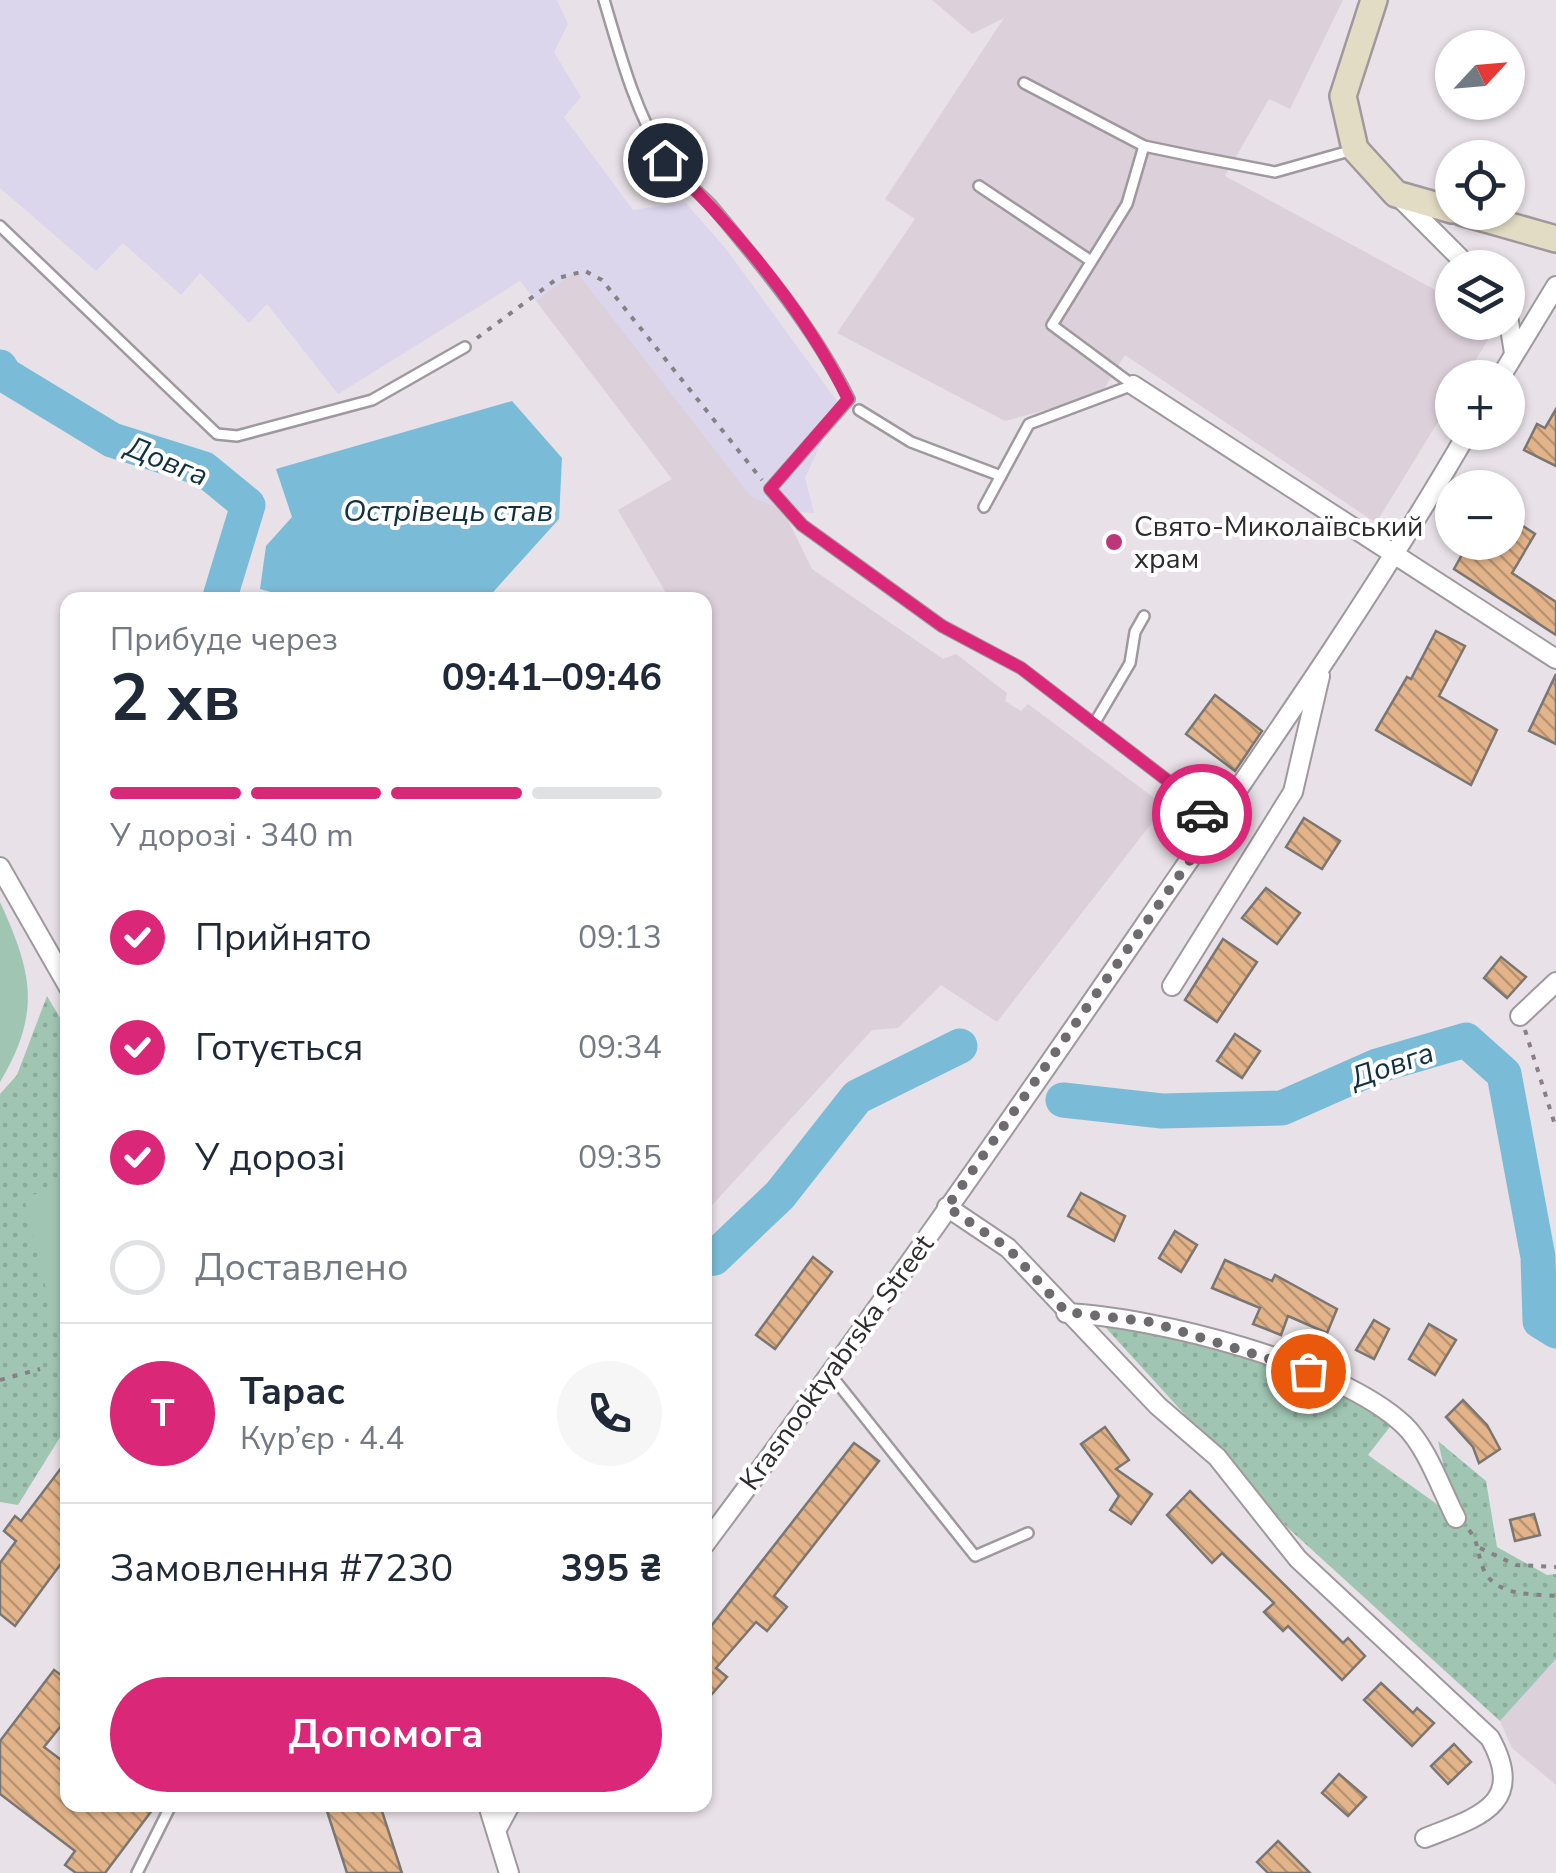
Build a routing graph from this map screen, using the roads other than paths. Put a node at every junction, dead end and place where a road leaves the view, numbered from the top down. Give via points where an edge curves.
1 (604, 0) edge
2 (1374, 0) edge
3 (1024, 83) dead end
4 (1144, 146) junction
5 (1355, 149) junction
6 (979, 186) dead end
7 (1396, 194) junction
8 (1435, 205) edge
9 (0, 226) edge
10 (1524, 230) edge
11 (1556, 239) edge
12 (1452, 250) edge
13 (1091, 261) junction
14 (1556, 286) edge
15 (1512, 340) edge
16 (465, 347) road end
17 (1514, 353) junction
18 (1510, 360) edge
19 (1133, 385) junction
20 (858, 410) dead end
21 (1458, 450) edge
22 (1001, 476) junction
23 (984, 507) dead end
24 (1396, 557) junction
25 (1144, 616) dead end
26 (1556, 659) edge
27 (1322, 666) junction
28 (1094, 724) junction
29 (1209, 833) junction
30 (0, 867) edge
31 (60, 972) edge
32 (1556, 982) edge
33 (1172, 986) dead end
34 (1520, 1016) road end
35 (947, 1207) junction
36 (1066, 1312) junction
37 (832, 1375) junction
38 (1456, 1518) road end
39 (1028, 1533) dead end
40 (712, 1535) edge
41 (167, 1812) edge
42 (491, 1812) edge
43 (506, 1812) edge
44 (497, 1828) junction
45 (1424, 1838) dead end
46 (137, 1873) edge
47 (509, 1873) edge

1 - 28 lane via 630,87 665,160 773,280 848,399 770,489 802,525 942,626 1021,668
2 - 5 street via 1343,96
3 - 4 lane
4 - 5 lane via 1275,172
4 - 13 lane via 1126,204
5 - 7 street
6 - 13 lane
7 - 8 street
7 - 12 street
9 - 16 lane via 217,434 237,436 372,400
10 - 11 street
13 - 19 lane via 1052,325
14 - 17 street
15 - 17 street
17 - 18 street
19 - 22 lane via 1029,424
19 - 24 street
20 - 22 lane via 911,442
21 - 24 street, Krasnooktyabrska Street
22 - 23 lane
24 - 26 street
24 - 27 street, Krasnooktyabrska Street
25 - 28 lane via 1130,663
27 - 29 street, Krasnooktyabrska Street
27 - 33 street via 1293,792
28 - 29 lane via 1198,804
29 - 35 street, Krasnooktyabrska Street
30 - 31 street
32 - 34 street
35 - 36 street via 1008,1248
35 - 37 street, Krasnooktyabrska Street
36 - 38 street via 1151,1322 1210,1339 1308,1371 1380,1406 1406,1427
36 - 45 street via 1217,1457 1298,1558 1490,1738 1505,1783 1496,1802 1479,1817
37 - 39 lane via 975,1556
37 - 40 street, Krasnooktyabrska Street
41 - 46 lane
42 - 44 street
43 - 44 street
44 - 47 street

